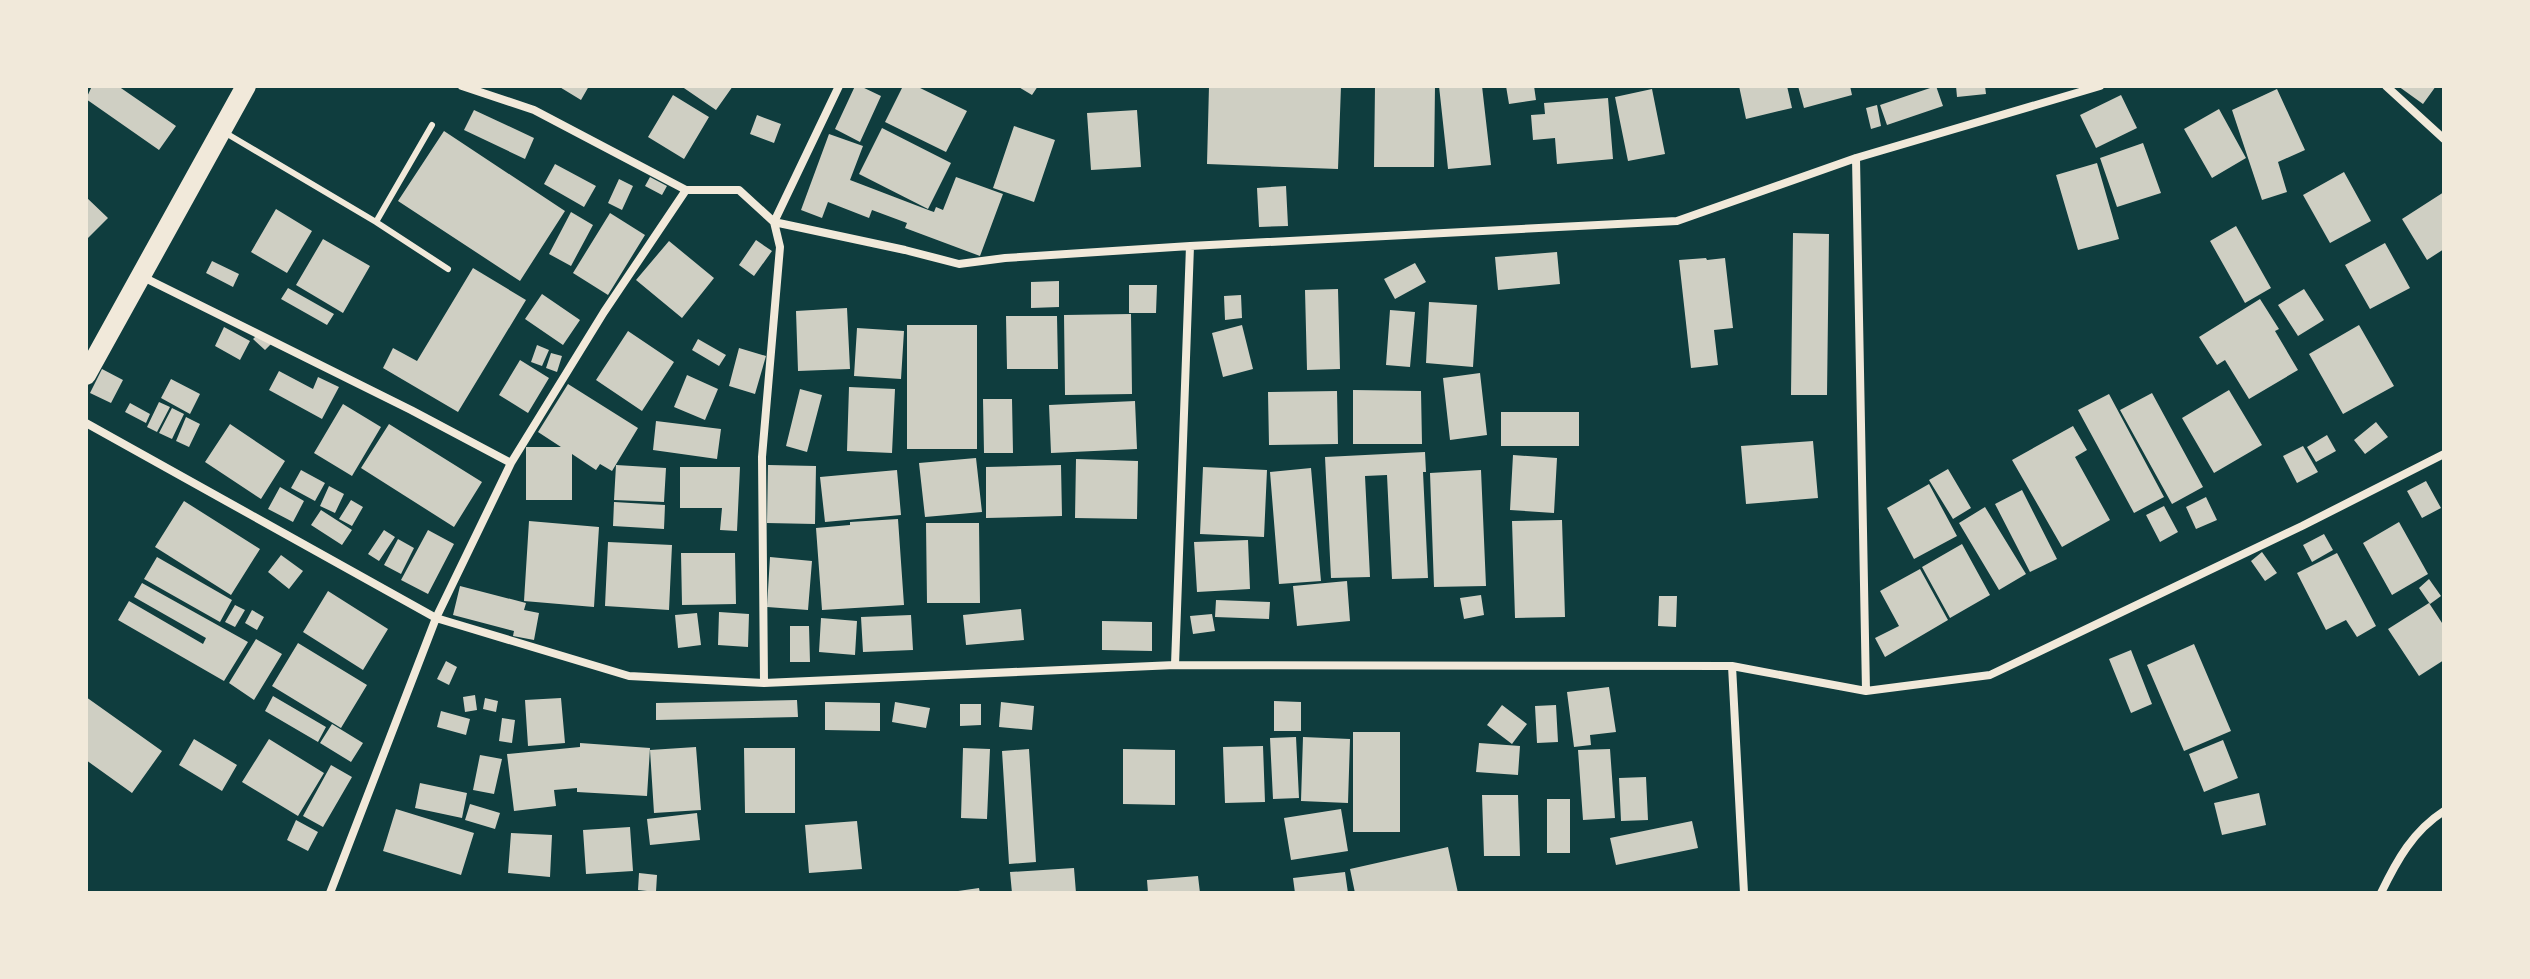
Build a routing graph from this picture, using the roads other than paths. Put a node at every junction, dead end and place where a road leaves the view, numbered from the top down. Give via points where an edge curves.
1 (246, 86) edge
2 (462, 86) edge
3 (839, 86) edge
4 (2100, 86) edge
5 (2386, 86) edge
6 (432, 125) dead end
7 (221, 130) junction
8 (2444, 139) edge
9 (1856, 158) junction
10 (686, 190) junction
11 (376, 222) junction
12 (774, 222) junction
13 (1190, 246) junction
14 (448, 269) dead end
15 (140, 276) junction
16 (86, 375) edge
17 (86, 423) edge
18 (2444, 454) edge
19 (511, 463) junction
20 (436, 618) junction
21 (1175, 665) junction
22 (1732, 666) junction
23 (764, 683) junction
24 (1866, 691) junction
25 (2444, 811) edge
26 (330, 893) edge
27 (1744, 893) edge
28 (2381, 893) edge

1 - 7 main road
2 - 10 street via 534,110
3 - 12 street
4 - 9 street
5 - 8 street
6 - 11 lane
7 - 11 lane
7 - 15 main road
9 - 13 street via 1677,221
9 - 24 street
10 - 12 street via 739,190
10 - 19 street
11 - 14 lane
12 - 13 street via 959,264
12 - 23 street via 780,247 762,457
13 - 21 street
15 - 16 main road
15 - 19 street
17 - 20 street
18 - 24 street via 1990,675
19 - 20 street
20 - 23 street via 629,676
20 - 26 street
21 - 22 street
21 - 23 street
22 - 24 street
22 - 27 street
25 - 28 street via 2424,824

